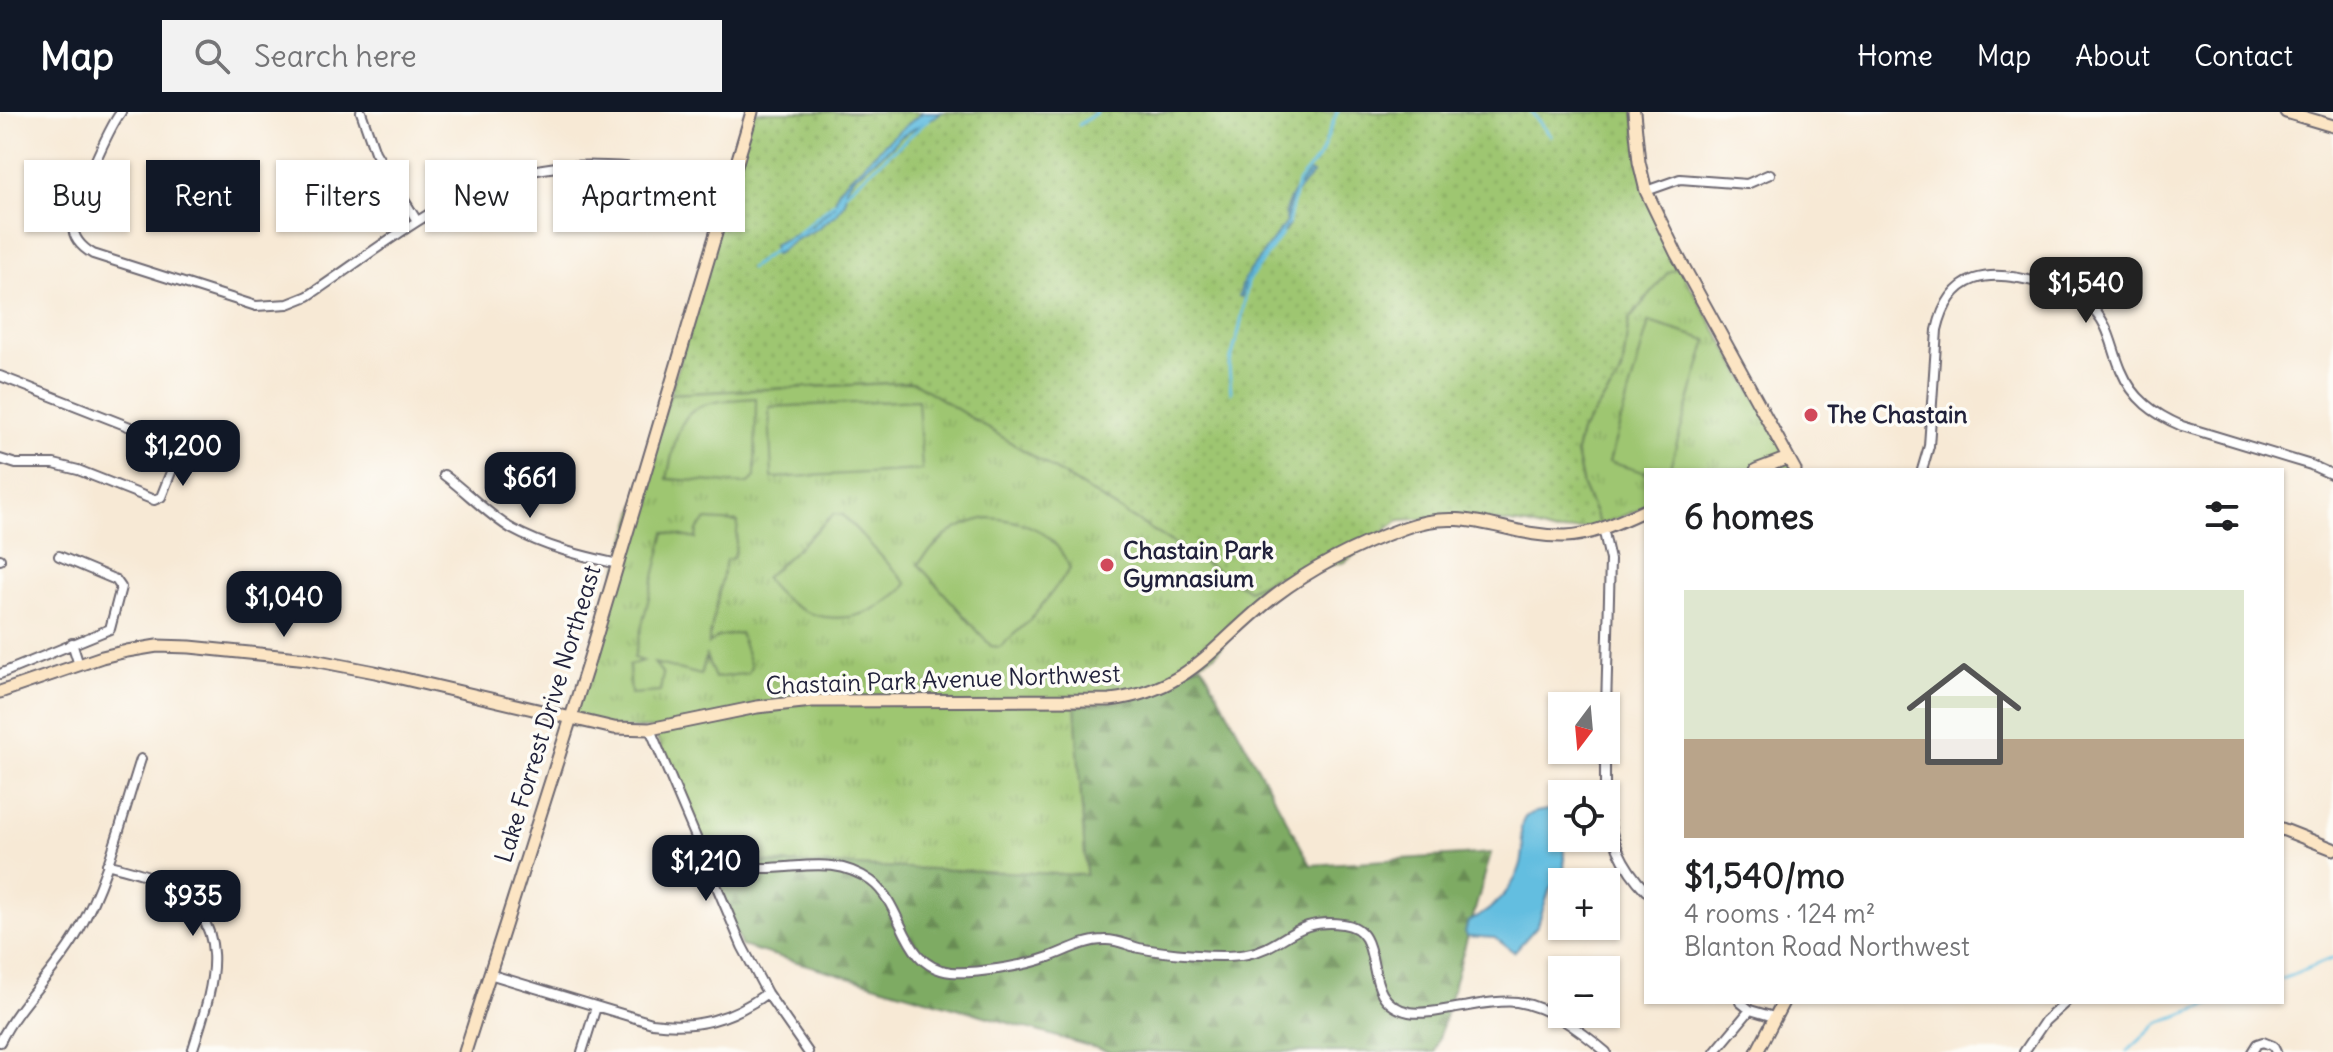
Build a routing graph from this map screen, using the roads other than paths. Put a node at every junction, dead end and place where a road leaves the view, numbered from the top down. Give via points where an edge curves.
1 (121, 112) edge
2 (361, 112) edge
3 (752, 112) edge
4 (1634, 112) edge
5 (2286, 112) edge
6 (2333, 126) edge
7 (737, 160) edge
8 (553, 168) edge
9 (1770, 174) dead end
10 (1646, 191) junction
11 (417, 221) junction
12 (716, 232) edge
13 (0, 376) edge
14 (1788, 458) junction
15 (0, 459) edge
16 (1761, 468) edge
17 (1794, 468) edge
18 (1923, 468) edge
19 (444, 475) dead end
20 (2333, 475) edge
21 (1644, 511) edge
22 (1603, 528) junction
23 (59, 556) dead end
24 (618, 564) junction
25 (72, 643) junction
26 (79, 665) junction
27 (0, 674) edge
28 (0, 692) edge
29 (1606, 692) edge
30 (570, 718) junction
31 (650, 729) junction
32 (141, 759) dead end
33 (2284, 830) edge
34 (2333, 849) edge
35 (1619, 852) edge
36 (706, 861) junction
37 (107, 864) junction
38 (1644, 889) edge
39 (489, 974) junction
40 (767, 993) junction
41 (1742, 1004) edge
42 (1782, 1004) edge
43 (2064, 1004) edge
44 (596, 1007) junction
45 (1750, 1010) junction
46 (1774, 1017) junction
47 (0, 1042) edge
48 (192, 1052) edge
49 (465, 1052) edge
50 (582, 1052) edge
51 (808, 1052) edge
52 (1606, 1052) edge
53 (1715, 1052) edge
54 (1757, 1052) edge
55 (2024, 1052) edge
56 (2252, 1052) edge
57 (2276, 1052) edge

1 - 11 street via 73,223 76,238 93,254 268,307 308,296
2 - 11 street via 375,152
3 - 7 street, Lake Forrest Drive Northeast
4 - 10 street
5 - 6 street
8 - 11 street via 478,187
9 - 10 street via 1747,184 1680,179
10 - 14 street
12 - 24 street, Lake Forrest Drive Northeast
13 - 15 street via 181,447 161,497 154,500 78,470
14 - 16 street
14 - 17 street
18 - 20 street via 1941,313 1962,285 1996,273 2062,289 2089,305 2108,330 2130,386 2164,418
19 - 24 street via 510,528 538,542
21 - 22 street, Chastain Park Avenue Northwest
22 - 29 street via 1610,560
22 - 31 street, Chastain Park Avenue Northwest via 1555,536 1455,519 1404,528 1300,579 1258,609 1191,671 1133,697 812,701
23 - 25 street via 116,580 121,587 110,629
24 - 30 street, Lake Forrest Drive Northeast
25 - 26 street
25 - 27 street
26 - 28 street, Chastain Park Avenue Northwest
26 - 30 street, Chastain Park Avenue Northwest via 157,646 265,654 375,672
30 - 31 street, Chastain Park Avenue Northwest
30 - 39 street, Lake Forrest Drive Northeast
31 - 36 street
32 - 37 street
33 - 34 street
35 - 38 street
36 - 40 street
36 - 52 street via 760,868 825,863 854,870 886,896 917,955 950,972 1028,964 1103,940 1148,950 1242,955 1263,950 1306,926 1348,924 1368,940 1378,986 1398,1008 1419,1013 1516,1002 1547,1012
37 - 47 street via 77,935
37 - 48 street via 178,891 207,929 214,977
39 - 44 street
39 - 49 street, Lake Forrest Drive Northeast
40 - 44 street via 730,1016 689,1026 652,1023
40 - 51 street
41 - 45 street
42 - 46 street
43 - 55 street
44 - 50 street
45 - 46 street
45 - 53 street
46 - 54 street
56 - 57 street via 2263,1042

